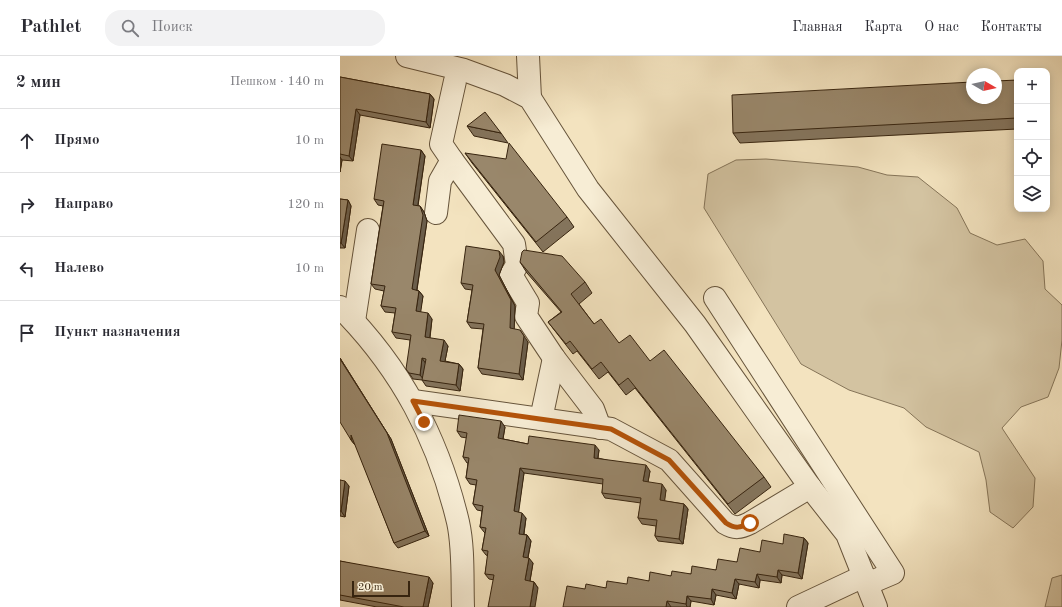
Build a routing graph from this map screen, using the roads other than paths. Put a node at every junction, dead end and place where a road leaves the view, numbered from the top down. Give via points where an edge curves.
1 (407, 56) edge
2 (528, 56) edge
3 (455, 81) dead end
4 (530, 98) junction
5 (452, 160) junction
6 (436, 213) dead end
7 (368, 230) dead end
8 (715, 298) dead end
9 (347, 314) edge
10 (554, 358) junction
11 (413, 401) junction
12 (540, 419) junction
13 (600, 428) junction
14 (810, 487) junction
15 (865, 580) junction
16 (463, 607) edge
17 (798, 607) edge
18 (876, 607) edge

1 - 4 street via 464,70 505,85
2 - 4 street
3 - 5 street via 441,144
4 - 14 street via 588,189 695,324
5 - 6 street via 440,181
5 - 10 street via 514,244 517,265 511,275 528,303 526,316
7 - 9 street
8 - 15 street via 893,573
9 - 11 street via 389,366
10 - 12 street
10 - 13 street via 593,409
11 - 12 street
11 - 16 street via 438,454 458,523
12 - 13 street
13 - 14 street via 611,429 669,460 726,523 734,528 750,523
14 - 15 street via 847,534
15 - 17 street
15 - 18 street

